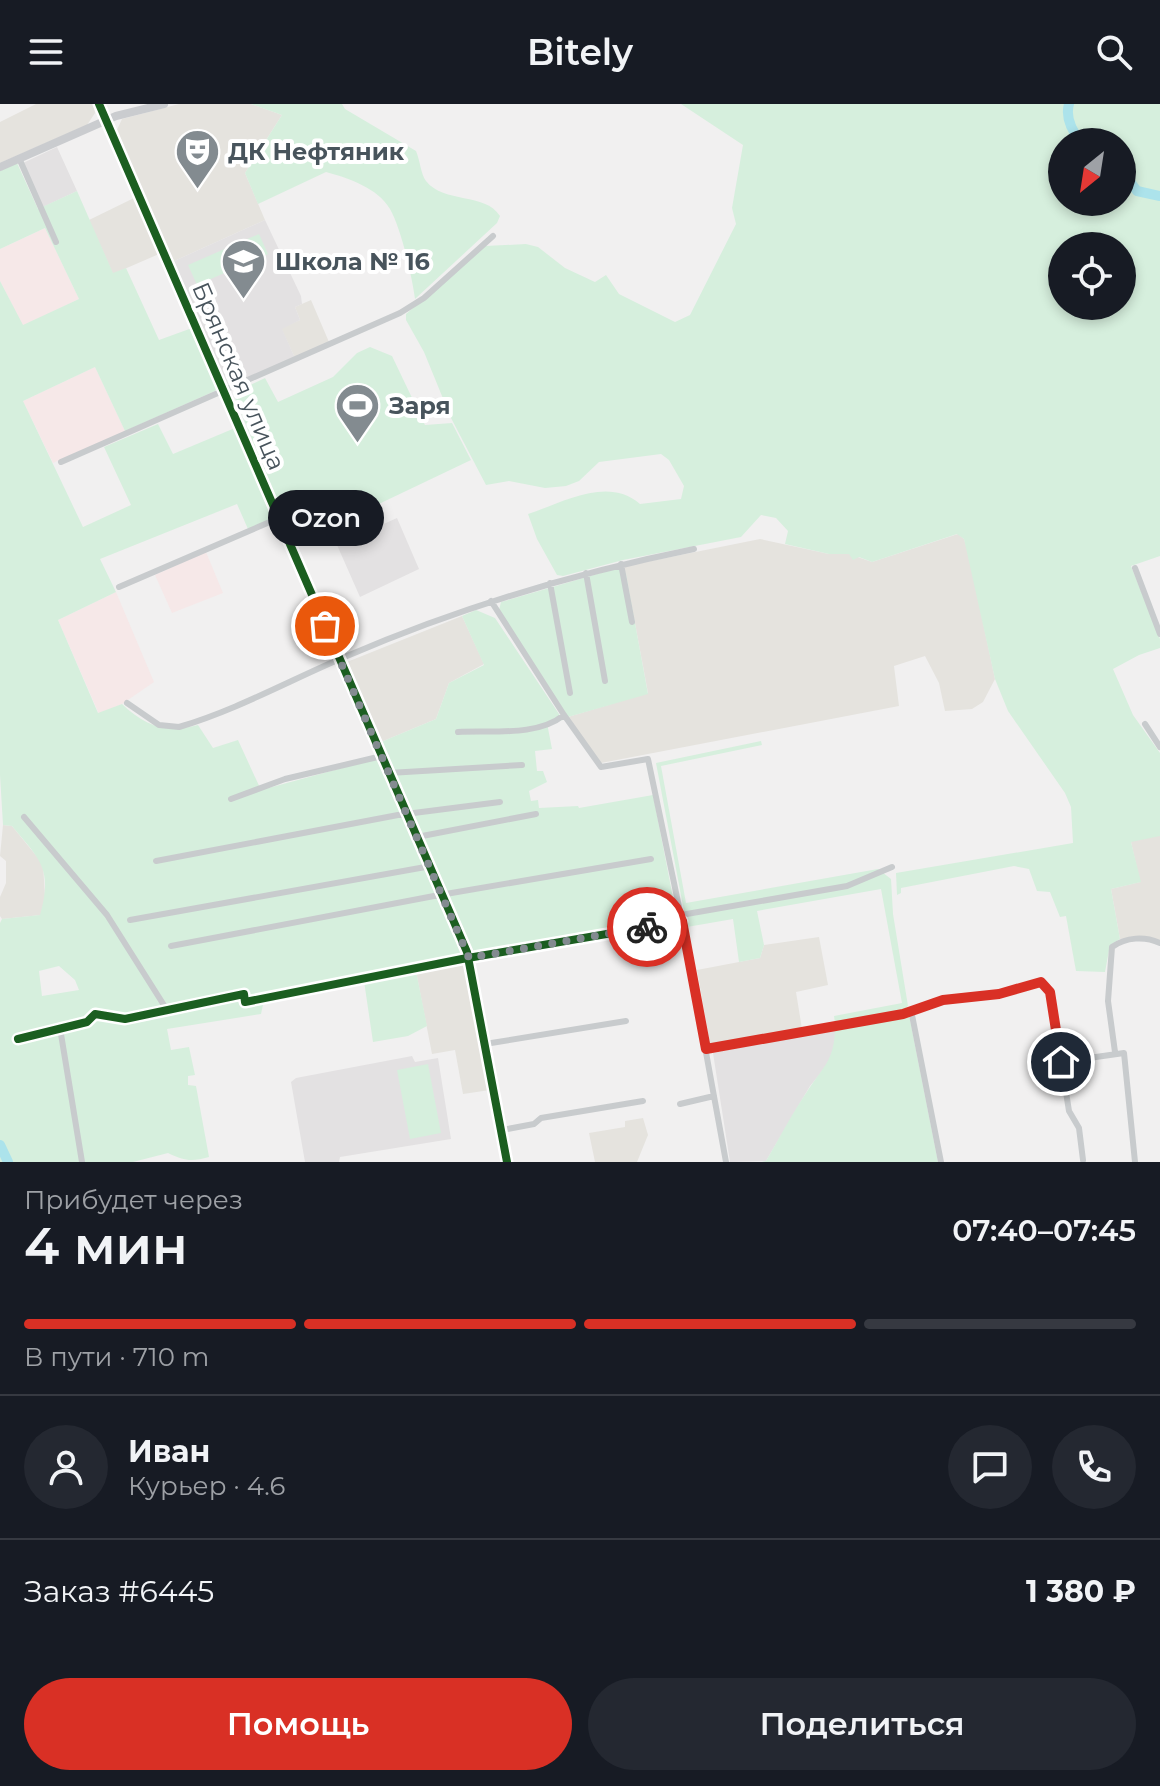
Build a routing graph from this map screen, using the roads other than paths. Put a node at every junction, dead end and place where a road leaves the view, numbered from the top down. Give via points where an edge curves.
1 (99, 104) edge
2 (164, 104) edge
3 (106, 121) junction
4 (19, 158) junction
5 (0, 167) edge
6 (493, 236) dead end
7 (56, 242) dead end
8 (225, 392) junction
9 (61, 462) dead end
10 (279, 518) junction
11 (694, 549) dead end
12 (621, 564) junction
13 (1135, 568) dead end
14 (586, 573) junction
15 (550, 583) junction
16 (119, 587) dead end
17 (491, 601) junction
18 (632, 622) dead end
19 (1160, 634) edge
20 (340, 659) junction
21 (605, 681) dead end
22 (570, 693) dead end
23 (127, 703) dead end
24 (564, 715) junction
25 (1145, 724) dead end
26 (458, 732) dead end
27 (1160, 747) edge
28 (382, 756) junction
29 (522, 765) dead end
30 (389, 773) junction
31 (231, 799) dead end
32 (500, 802) dead end
33 (407, 814) junction
34 (536, 814) dead end
35 (24, 817) dead end
36 (417, 837) junction
37 (651, 859) dead end
38 (156, 861) dead end
39 (431, 866) junction
40 (892, 867) dead end
41 (443, 895) junction
42 (681, 918) junction
43 (130, 920) dead end
44 (1160, 943) edge
45 (171, 946) dead end
46 (469, 958) junction
47 (167, 1010) junction
48 (911, 1010) junction
49 (626, 1021) dead end
50 (60, 1028) junction
51 (18, 1039) dead end
52 (485, 1044) junction
53 (706, 1049) junction
54 (1115, 1052) junction
55 (1061, 1062) junction
56 (714, 1096) junction
57 (643, 1101) dead end
58 (680, 1104) dead end
59 (502, 1130) junction
60 (1083, 1160) dead end
61 (82, 1162) edge
62 (507, 1162) edge
63 (726, 1162) edge
64 (941, 1162) edge
65 (1135, 1162) edge

1 - 3 street, Брянская улица
2 - 3 street
3 - 4 street
3 - 8 street, Брянская улица
4 - 5 street
4 - 7 street
6 - 8 street via 400,313
8 - 9 street
8 - 10 street, Брянская улица
10 - 16 street
10 - 20 street, Брянская улица
11 - 12 street
12 - 14 street
12 - 18 street
13 - 19 street
14 - 15 street
14 - 21 street
15 - 17 street
15 - 22 street
17 - 20 street
17 - 24 street
20 - 23 street via 179,727 159,725
20 - 28 street, Брянская улица
24 - 26 street via 526,729
24 - 42 street via 601,767 648,759
25 - 27 street
28 - 30 street, Брянская улица
28 - 31 street via 285,779
29 - 30 street
30 - 33 street, Брянская улица
32 - 33 street
33 - 36 street, Брянская улица
33 - 38 street
34 - 36 street
35 - 47 street via 107,915
36 - 39 street, Брянская улица
37 - 41 street
39 - 41 street, Брянская улица
39 - 43 street
40 - 42 street via 847,886
41 - 45 street
41 - 46 street, Брянская улица
42 - 46 street
42 - 53 street
44 - 54 street via 1143,938 1112,947 1108,973
46 - 47 street via 245,1002 244,994
46 - 52 street, Брянская улица
47 - 50 street via 125,1019 95,1014 87,1022
48 - 53 street
48 - 55 street via 949,998 1045,984
48 - 64 street
49 - 52 street
50 - 51 street
50 - 61 street
52 - 59 street, Брянская улица
53 - 56 street
54 - 55 street
54 - 65 street via 1124,1053
55 - 60 street
56 - 58 street
56 - 63 street
57 - 59 street
59 - 62 street, Брянская улица

